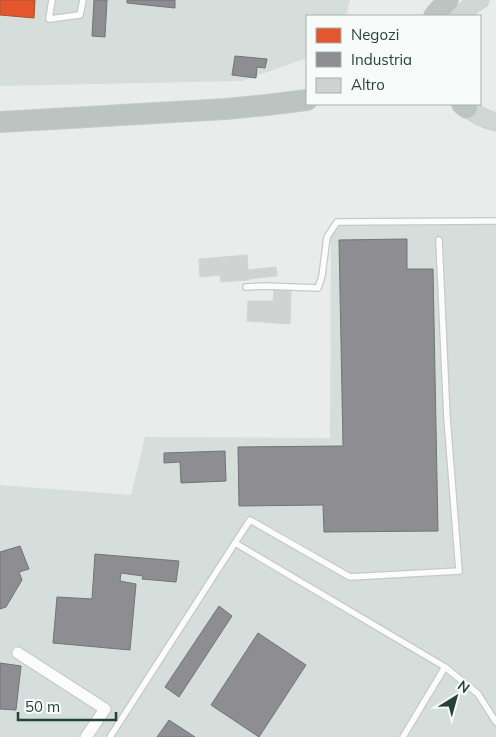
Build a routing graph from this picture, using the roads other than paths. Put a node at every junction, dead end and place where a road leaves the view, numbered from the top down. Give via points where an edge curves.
1 (52, 0) edge
2 (83, 0) edge
3 (448, 0) edge
4 (480, 0) edge
5 (435, 15) edge
6 (461, 15) edge
7 (306, 90) edge
8 (306, 100) edge
9 (464, 105) edge
10 (266, 106) junction
11 (0, 122) edge
12 (496, 123) edge
13 (496, 221) edge
14 (438, 240) dead end
15 (246, 287) dead end
16 (235, 543) junction
17 (18, 653) dead end
18 (445, 668) junction
19 (496, 722) edge
20 (86, 737) edge
21 (110, 737) edge
22 (403, 737) edge

1 - 2 lane via 49,19 80,15
3 - 5 highway
4 - 6 main road
7 - 10 highway
8 - 10 highway
9 - 12 main road
10 - 11 highway
13 - 15 lane via 337,222 327,237 318,288
14 - 16 lane via 459,571 350,577 250,520
16 - 18 lane
16 - 21 lane
17 - 20 street via 105,709
18 - 19 lane via 478,694
18 - 22 lane

